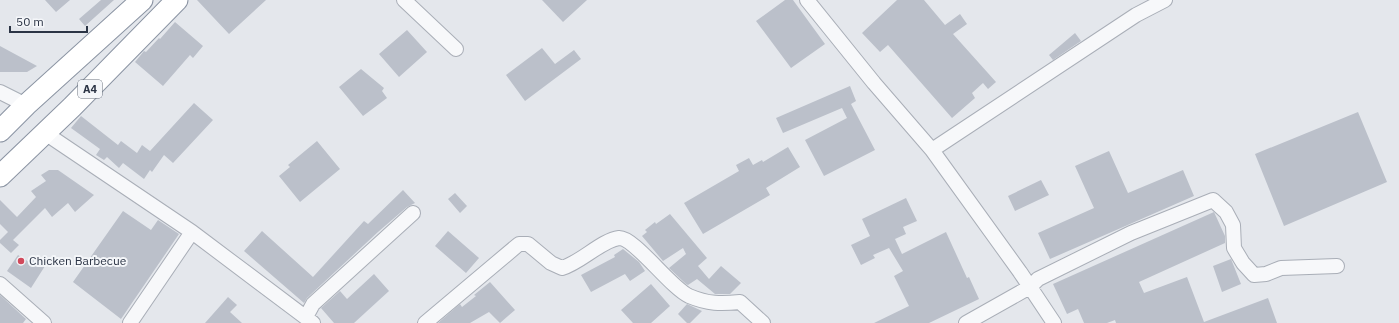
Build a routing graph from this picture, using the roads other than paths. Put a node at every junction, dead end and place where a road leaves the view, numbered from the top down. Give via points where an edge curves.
1 (142, 0) edge
2 (177, 0) edge
3 (404, 0) edge
4 (807, 0) edge
5 (1165, 0) edge
6 (456, 49) dead end
7 (48, 84) junction
8 (0, 92) edge
9 (26, 105) junction
10 (72, 107) junction
11 (0, 132) edge
12 (45, 133) junction
13 (932, 150) junction
14 (22, 156) junction
15 (0, 176) edge
16 (413, 213) dead end
17 (192, 232) junction
18 (1337, 266) dead end
19 (0, 284) edge
20 (1030, 287) junction
21 (310, 321) edge
22 (44, 323) edge
23 (130, 323) edge
24 (425, 323) edge
25 (763, 323) edge
26 (966, 323) edge
27 (1054, 323) edge

1 - 7 highway, A4
2 - 10 highway, A4
3 - 6 street
4 - 13 street
5 - 13 street via 1136,15
7 - 9 highway, A4
7 - 10 highway
8 - 9 street
9 - 11 highway, A4
10 - 12 highway, A4
11 - 14 highway
12 - 14 highway, A4
12 - 17 street
13 - 20 street
14 - 15 highway, A4
16 - 21 street via 313,304
17 - 21 street
17 - 23 street
18 - 20 street via 1294,266 1254,275 1243,264 1234,248 1232,225 1226,212 1213,200 1131,233 1038,279
19 - 22 street
20 - 26 street
20 - 27 street
24 - 25 street via 519,244 528,244 551,263 562,268 618,238 629,240 673,284 689,296 716,304 740,302

